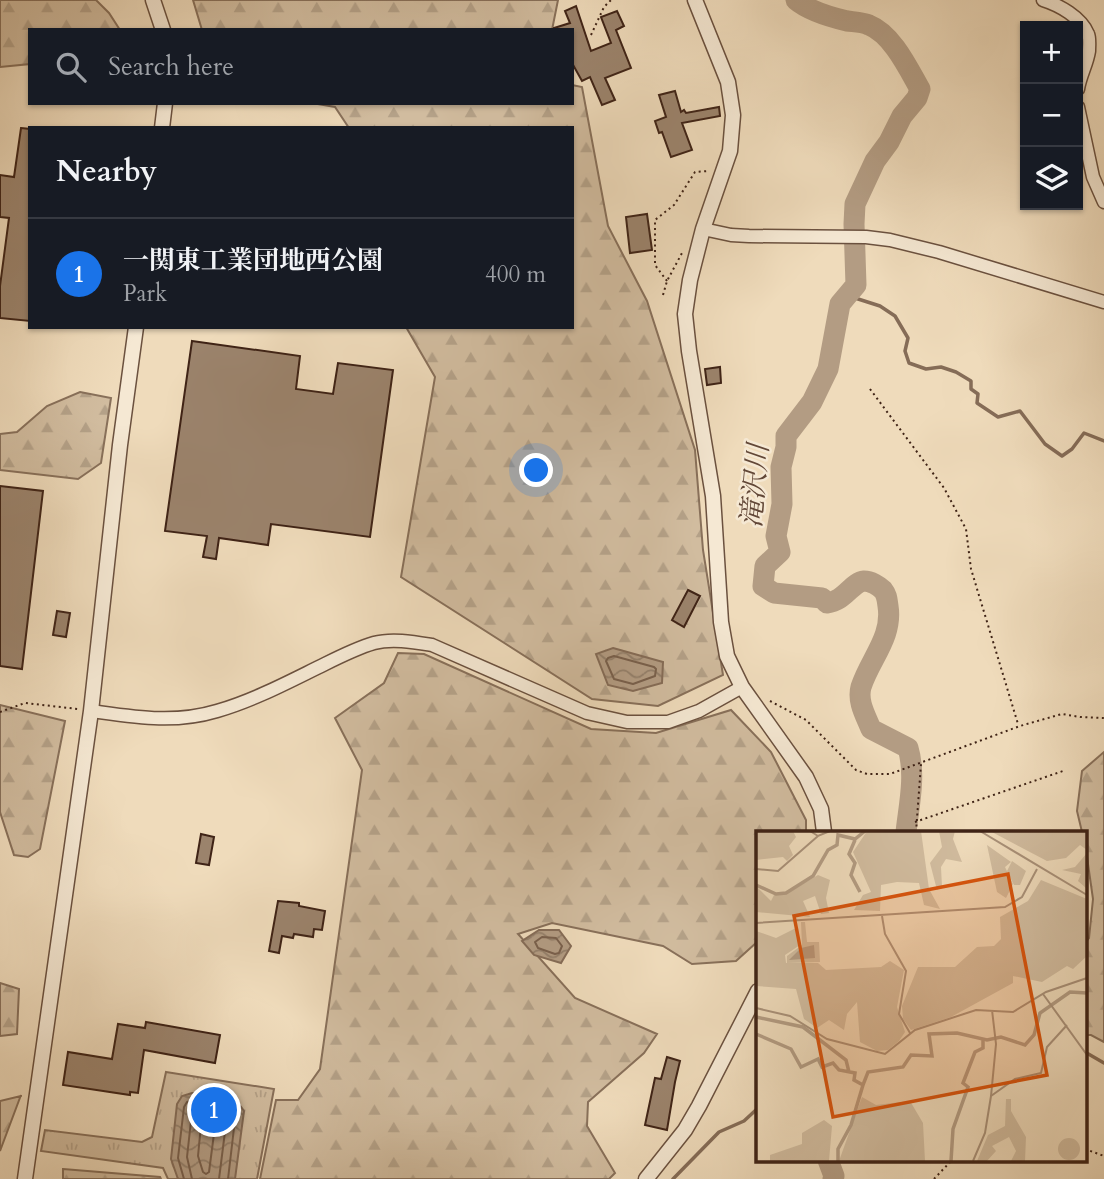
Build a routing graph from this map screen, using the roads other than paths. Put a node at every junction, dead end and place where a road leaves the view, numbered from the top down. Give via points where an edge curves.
1 (153, 0) edge
2 (695, 0) edge
3 (1043, 0) edge
4 (162, 28) edge
5 (1078, 84) edge
6 (165, 105) edge
7 (163, 126) edge
8 (1083, 130) edge
9 (1104, 202) edge
10 (703, 229) junction
11 (1104, 302) edge
12 (136, 329) edge
13 (742, 687) junction
14 (90, 711) junction
15 (824, 831) edge
16 (756, 995) edge
17 (25, 1179) edge
18 (646, 1179) edge

1 - 4 street
2 - 10 street via 729,82 733,115 730,151
3 - 5 street via 1058,5 1089,35 1089,53
6 - 7 street
8 - 9 street via 1093,177
10 - 11 street via 731,235 890,240
10 - 13 street via 685,314 713,496 721,622 727,656
12 - 14 street
13 - 14 street via 668,722 627,722 587,713 432,645 409,641 376,643 246,702 190,718
13 - 15 street via 806,777 821,808
14 - 17 street
16 - 18 street via 685,1130

